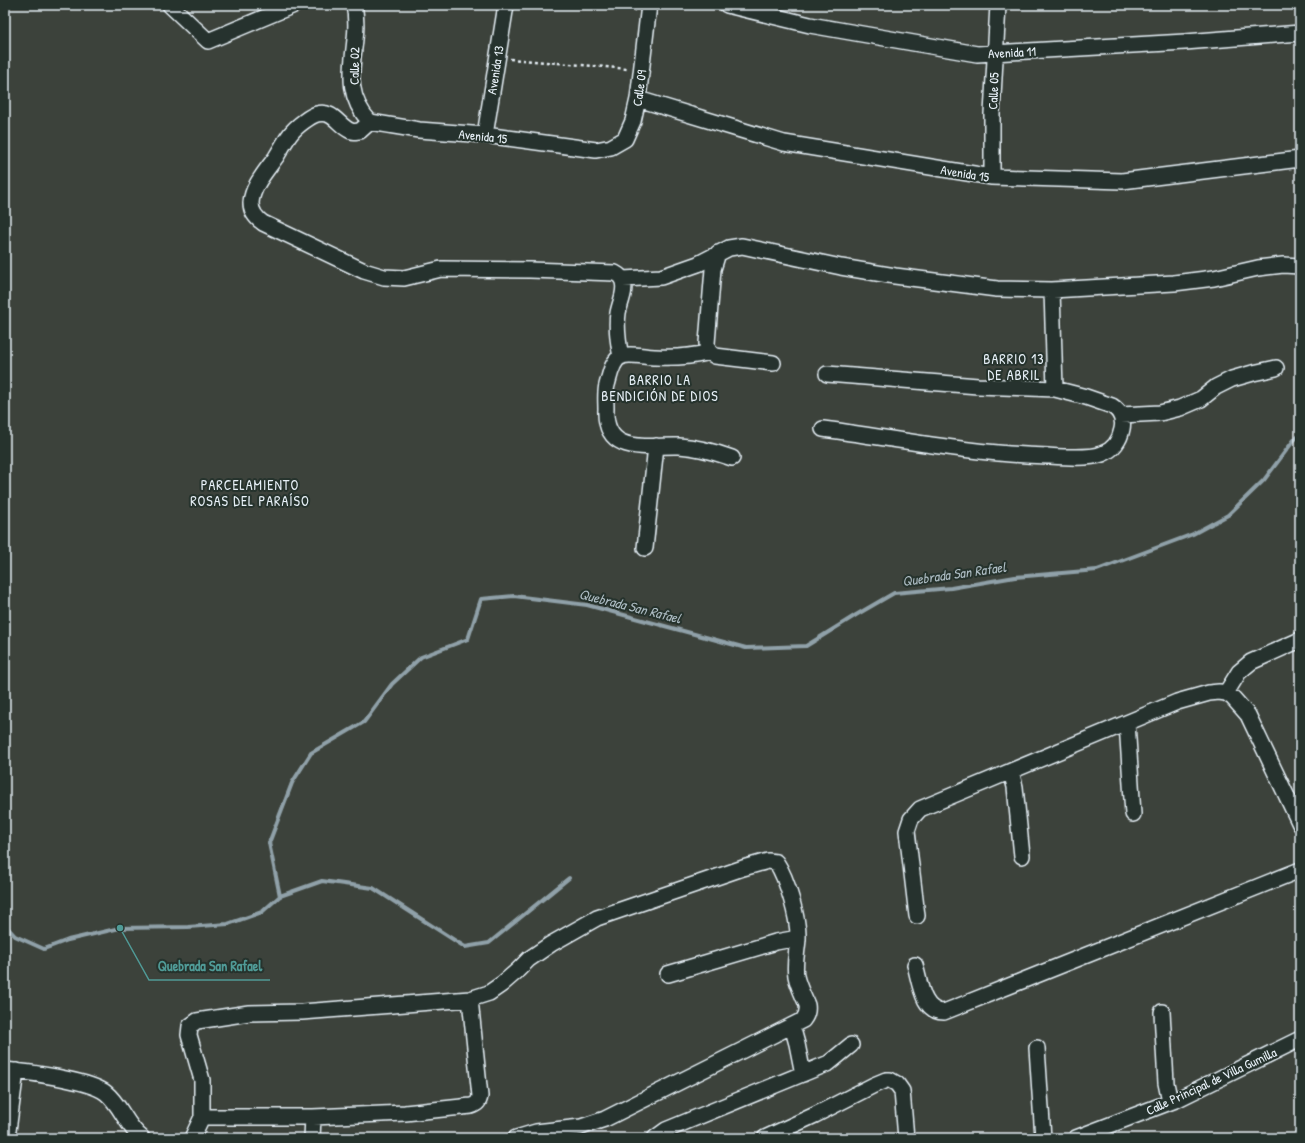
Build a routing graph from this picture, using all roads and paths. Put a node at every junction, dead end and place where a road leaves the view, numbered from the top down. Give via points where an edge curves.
1 (170, 5) edge
2 (294, 5) edge
3 (354, 5) edge
4 (506, 5) edge
5 (581, 5) edge
6 (728, 5) edge
7 (998, 5) edge
8 (649, 8) edge
9 (1300, 33) edge
10 (995, 53) junction
11 (497, 58) junction
12 (641, 70) junction
13 (638, 98) junction
14 (370, 122) junction
15 (485, 135) junction
16 (596, 150) joint
17 (1300, 159) edge
18 (992, 177) junction
19 (718, 253) junction
20 (1300, 266) edge
21 (623, 279) junction
22 (1052, 290) junction
23 (710, 352) junction
24 (622, 357) junction
25 (773, 363) dead end
26 (1276, 368) dead end
27 (827, 374) dead end
28 (1055, 389) junction
29 (1121, 415) junction
30 (823, 429) dead end
31 (656, 446) junction
32 (732, 458) dead end
33 (645, 548) dead end
34 (1300, 640) edge
35 (1226, 693) junction
36 (1127, 723) junction
37 (1011, 771) junction
38 (1133, 814) dead end
39 (1300, 824) edge
40 (1022, 856) dead end
41 (1300, 870) edge
42 (917, 916) dead end
43 (798, 938) junction
44 (915, 965) dead end
45 (668, 974) dead end
46 (470, 999) junction
47 (1162, 1012) dead end
48 (792, 1026) junction
49 (1300, 1039) edge
50 (851, 1045) dead end
51 (1036, 1048) dead end
52 (11, 1070) edge
53 (803, 1074) junction
54 (1170, 1102) junction
55 (202, 1116) junction
56 (312, 1117) junction
57 (7, 1138) edge
58 (142, 1138) edge
59 (192, 1138) edge
60 (312, 1138) edge
61 (516, 1138) edge
62 (655, 1138) edge
63 (765, 1138) edge
64 (906, 1138) edge
65 (1043, 1138) edge
66 (1076, 1138) edge

1 - 2 street via 208,41
3 - 14 street, Calle 02 via 354,94 363,114
4 - 11 street, Avenida 13
5 - 8 path
6 - 10 street, Avenida 11 via 810,25 977,54
7 - 10 street, Calle 05
8 - 12 street, Calle 09
9 - 10 street, Avenida 11
10 - 18 street, Calle 05
11 - 12 path
11 - 15 street, Avenida 13
12 - 13 street, Calle 09
13 - 16 street, Calle 09 via 633,121 625,139 611,147
13 - 18 street, Avenida 15 via 784,143
14 - 15 street, Avenida 15 via 419,130
14 - 21 street via 360,131 352,131 334,116 322,113 311,116 293,131 258,182 251,203 256,217 263,223 364,271 384,277 404,278 441,269 484,269 611,272
15 - 16 street, Avenida 15
17 - 18 street, Avenida 15 via 1122,181
19 - 21 street via 698,264 661,277
19 - 22 street via 742,246 895,276 997,289
19 - 23 street via 713,269 707,346
20 - 22 street via 1258,268 1174,284
21 - 24 street via 623,293 617,320
22 - 28 street
23 - 24 street via 681,358 628,355
23 - 25 street via 715,356
24 - 31 street via 615,361 606,388 605,416 608,428 617,441 635,446
26 - 29 street via 1232,379 1201,399 1180,408 1160,413
27 - 28 street via 978,386
28 - 29 street via 1112,406
29 - 30 street via 1123,425 1118,440 1110,450 1095,456 1013,455
31 - 32 street via 701,449
31 - 33 street
34 - 35 street via 1251,662 1239,672
35 - 36 street via 1209,693 1177,702
35 - 39 street via 1248,715
36 - 37 street
36 - 38 street
37 - 40 street
37 - 42 street via 920,810 911,819 907,831
41 - 44 street via 944,1012 934,1010 927,1004
43 - 45 street via 776,942
43 - 46 street via 794,910 783,873 776,862 768,861 597,918 551,944 502,984
43 - 48 street via 796,975 807,1012 803,1020
46 - 55 street via 302,1012 249,1013 197,1021 189,1030 202,1080
46 - 56 street via 480,1096 475,1105 404,1113
47 - 54 street via 1166,1083
48 - 53 street
48 - 61 street via 605,1119 581,1127 536,1132
49 - 54 street, Calle Principal de Villa Gumilla
50 - 53 street via 829,1063
51 - 65 street
52 - 57 street
52 - 58 street via 79,1082 106,1092 129,1125
53 - 62 street via 666,1130
54 - 66 street, Calle Principal de Villa Gumilla
55 - 56 street
55 - 59 street
56 - 60 street
63 - 64 street via 874,1084 890,1080 902,1091

